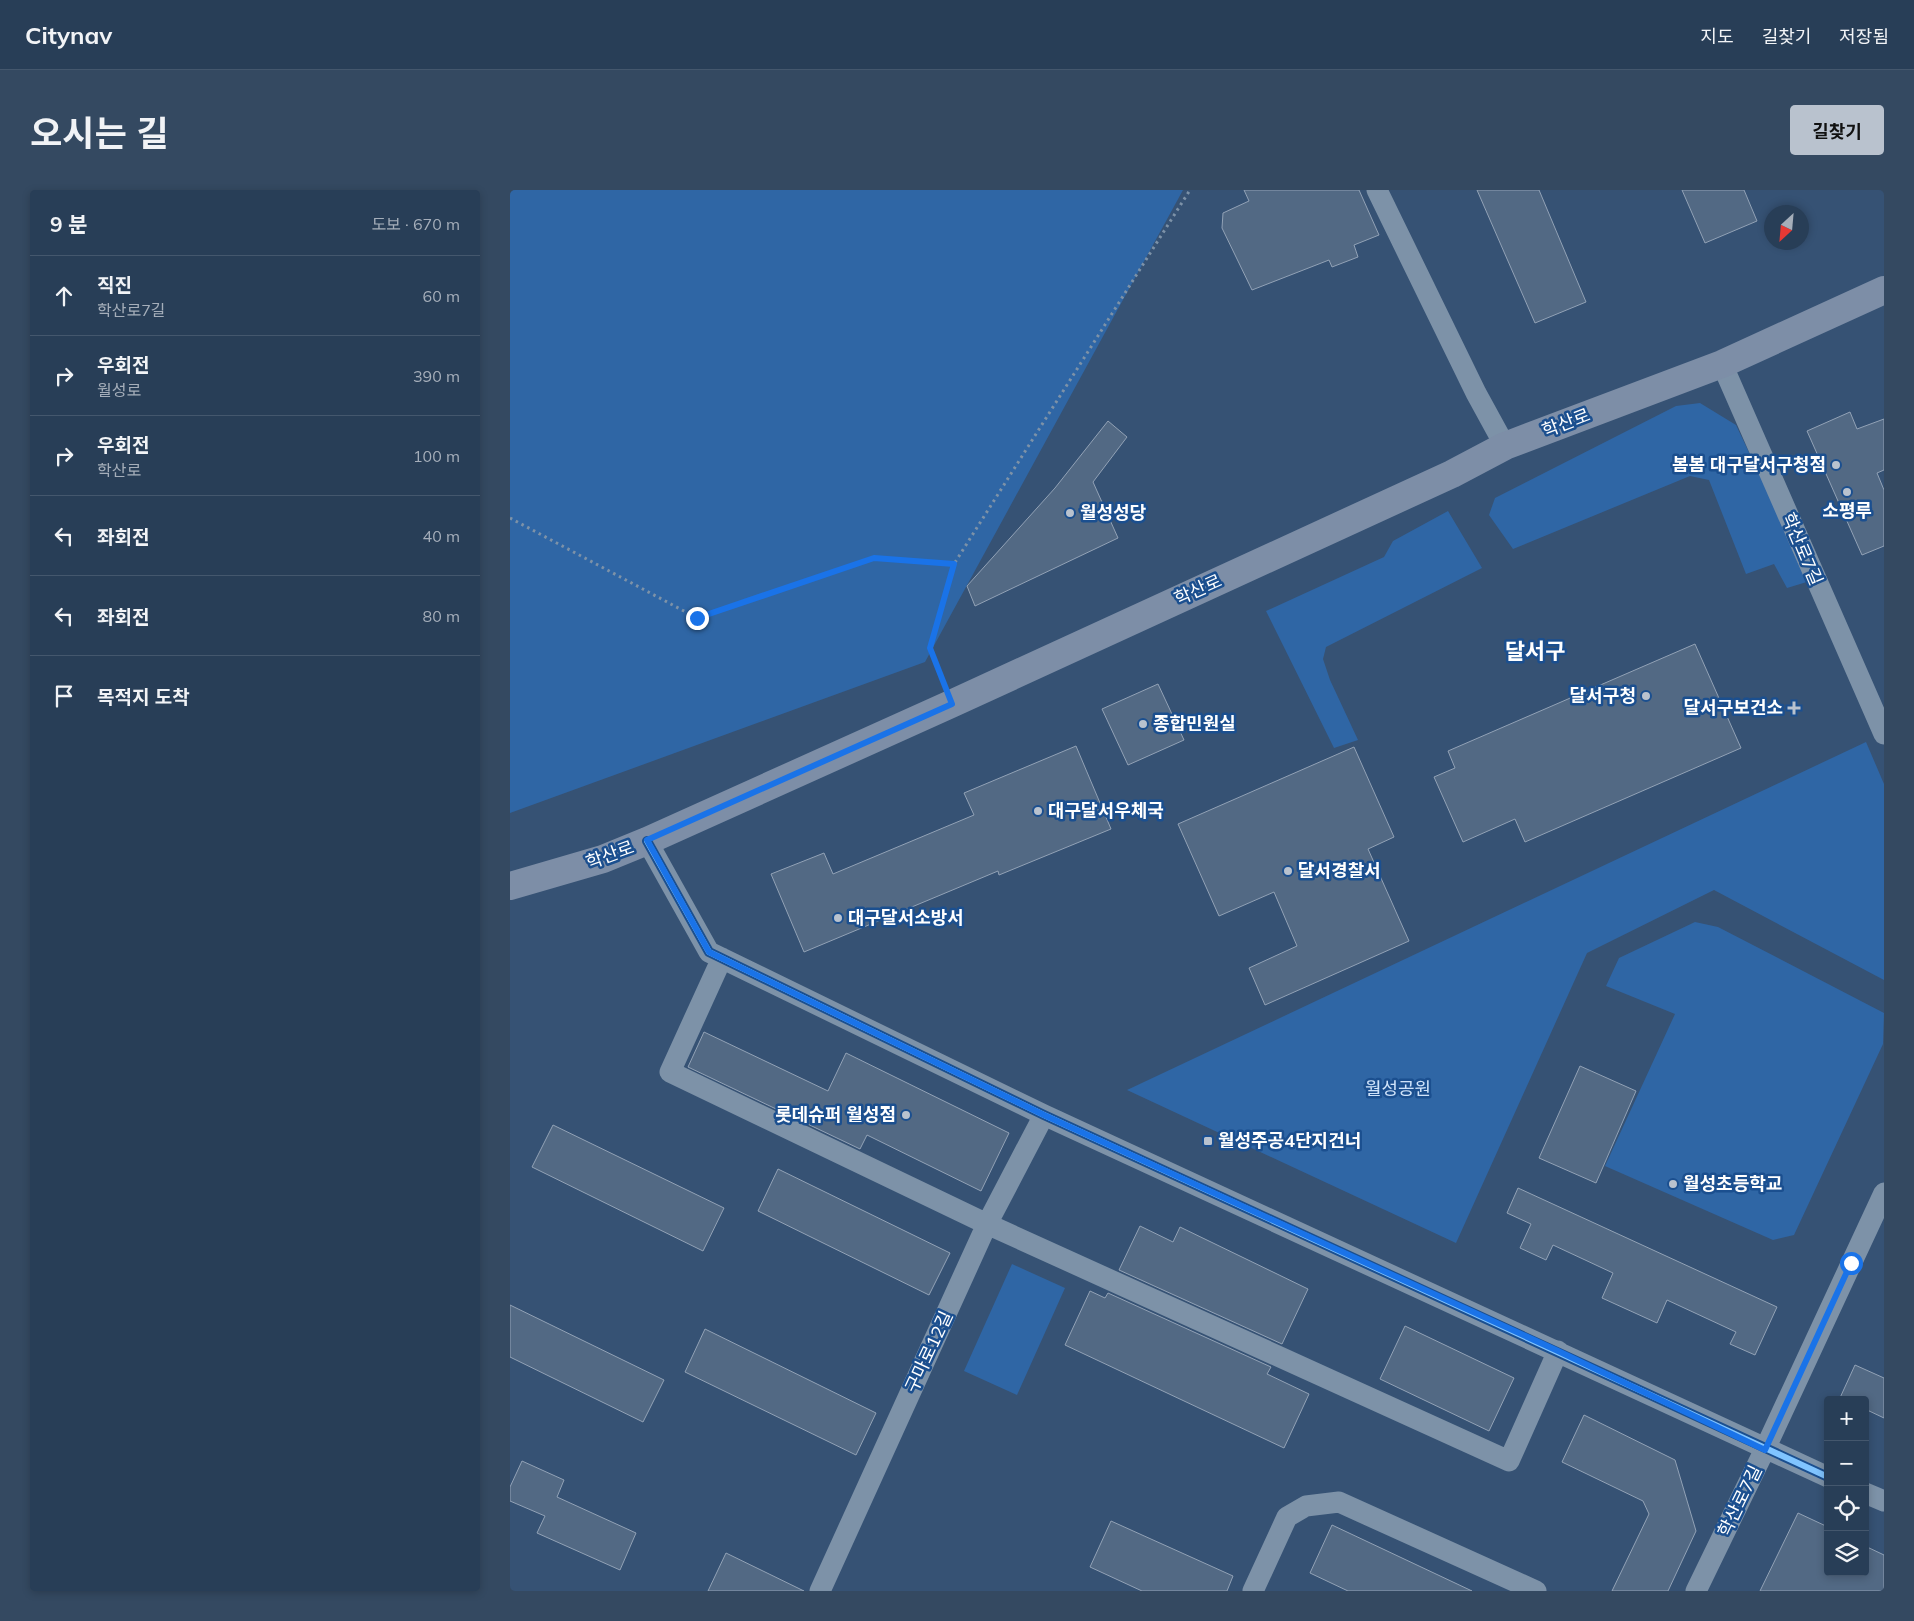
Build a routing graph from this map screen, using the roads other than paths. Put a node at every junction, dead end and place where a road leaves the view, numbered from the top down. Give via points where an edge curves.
1 (1376, 190) edge
2 (1884, 290) edge
3 (1722, 364) junction
4 (1505, 446) junction
5 (1884, 734) edge
6 (647, 840) junction
7 (510, 886) edge
8 (722, 958) junction
9 (1044, 1115) junction
10 (1884, 1193) edge
11 (987, 1224) junction
12 (1558, 1351) junction
13 (1765, 1450) junction
14 (1824, 1475) edge
15 (1869, 1495) edge
16 (1884, 1501) edge
17 (820, 1591) edge
18 (1254, 1591) edge
19 (1536, 1591) edge
20 (1696, 1591) edge

1 - 4 street
2 - 3 main road, 학산로
3 - 4 main road, 학산로
3 - 5 street, 학산로7길
4 - 6 main road, 학산로 via 1452,474 952,704
6 - 7 main road, 학산로 via 603,859
6 - 8 street via 709,952
8 - 9 street
8 - 11 street via 670,1072
9 - 11 street, 구마로12길
9 - 12 street
10 - 13 street, 학산로7길
11 - 12 street via 1509,1461
11 - 17 street, 구마로12길
12 - 13 street
13 - 14 street
13 - 20 street, 학산로7길
15 - 16 street
18 - 19 street via 1287,1517 1306,1506 1339,1502

